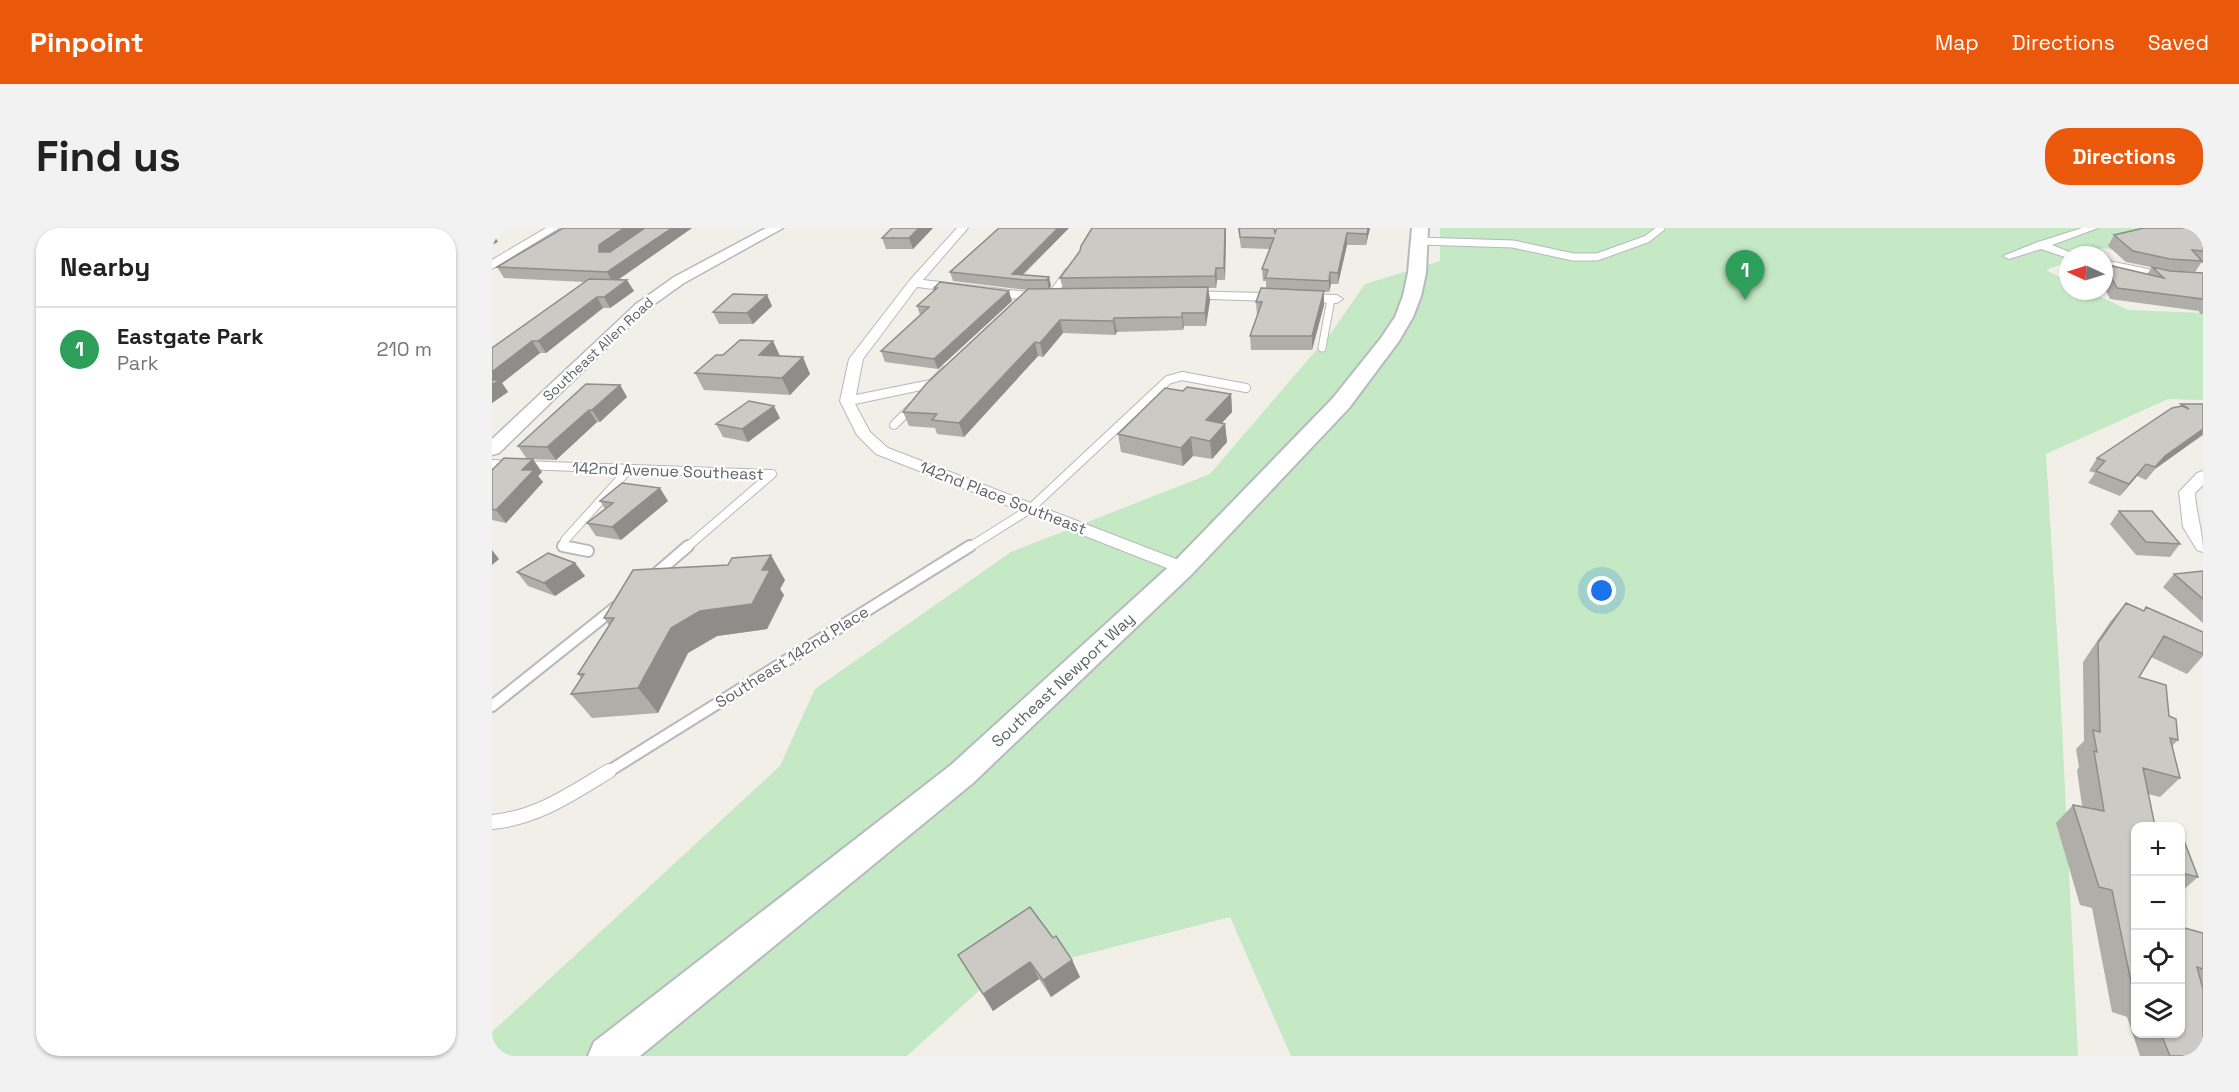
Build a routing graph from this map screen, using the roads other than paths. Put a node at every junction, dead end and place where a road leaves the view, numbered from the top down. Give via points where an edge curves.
1 (554, 228) edge
2 (776, 228) edge
3 (963, 228) edge
4 (1661, 228) edge
5 (2093, 228) edge
6 (1420, 234) edge
7 (2039, 245) junction
8 (2059, 251) edge
9 (2009, 256) dead end
10 (492, 265) edge
11 (2113, 266) edge
12 (1071, 268) edge
13 (2203, 279) edge
14 (914, 283) junction
15 (1176, 295) edge
16 (1027, 296) junction
17 (1057, 296) joint
18 (1334, 299) joint
19 (1010, 312) edge
20 (1322, 348) dead end
21 (960, 359) edge
22 (1245, 388) dead end
23 (918, 400) edge
24 (847, 401) junction
25 (894, 425) dead end
26 (492, 449) edge
27 (492, 464) edge
28 (629, 469) junction
29 (2203, 476) edge
30 (1030, 509) junction
31 (2203, 546) edge
32 (588, 551) dead end
33 (1183, 568) junction
34 (639, 588) edge
35 (621, 602) edge
36 (492, 706) edge
37 (492, 822) edge
38 (608, 1056) edge

1 - 10 street
2 - 26 street, Southeast Allen Road via 679,280 641,307
3 - 14 street
4 - 6 lane via 1640,242 1598,257 1562,256 1513,244
5 - 7 street
6 - 33 main road, Southeast Newport Way via 1412,296 1389,341 1341,403
7 - 8 street
7 - 9 street
11 - 13 street
12 - 17 lane
14 - 16 street
14 - 24 street via 856,359
15 - 18 street
16 - 17 street
16 - 19 street
18 - 20 lane
21 - 24 street via 930,387
22 - 30 lane, Southeast 142nd Place via 1182,376 1168,381
23 - 25 lane
24 - 30 street, 142nd Place Southeast via 870,444
27 - 28 lane, 142nd Avenue Southeast
28 - 32 lane via 563,546
28 - 34 lane, 142nd Avenue Southeast via 772,474
29 - 31 street via 2187,492 2187,514 2194,535
30 - 33 street, 142nd Place Southeast
30 - 37 lane, Southeast 142nd Place via 554,805 514,820
33 - 38 main road, Southeast Newport Way via 962,774
35 - 36 lane

